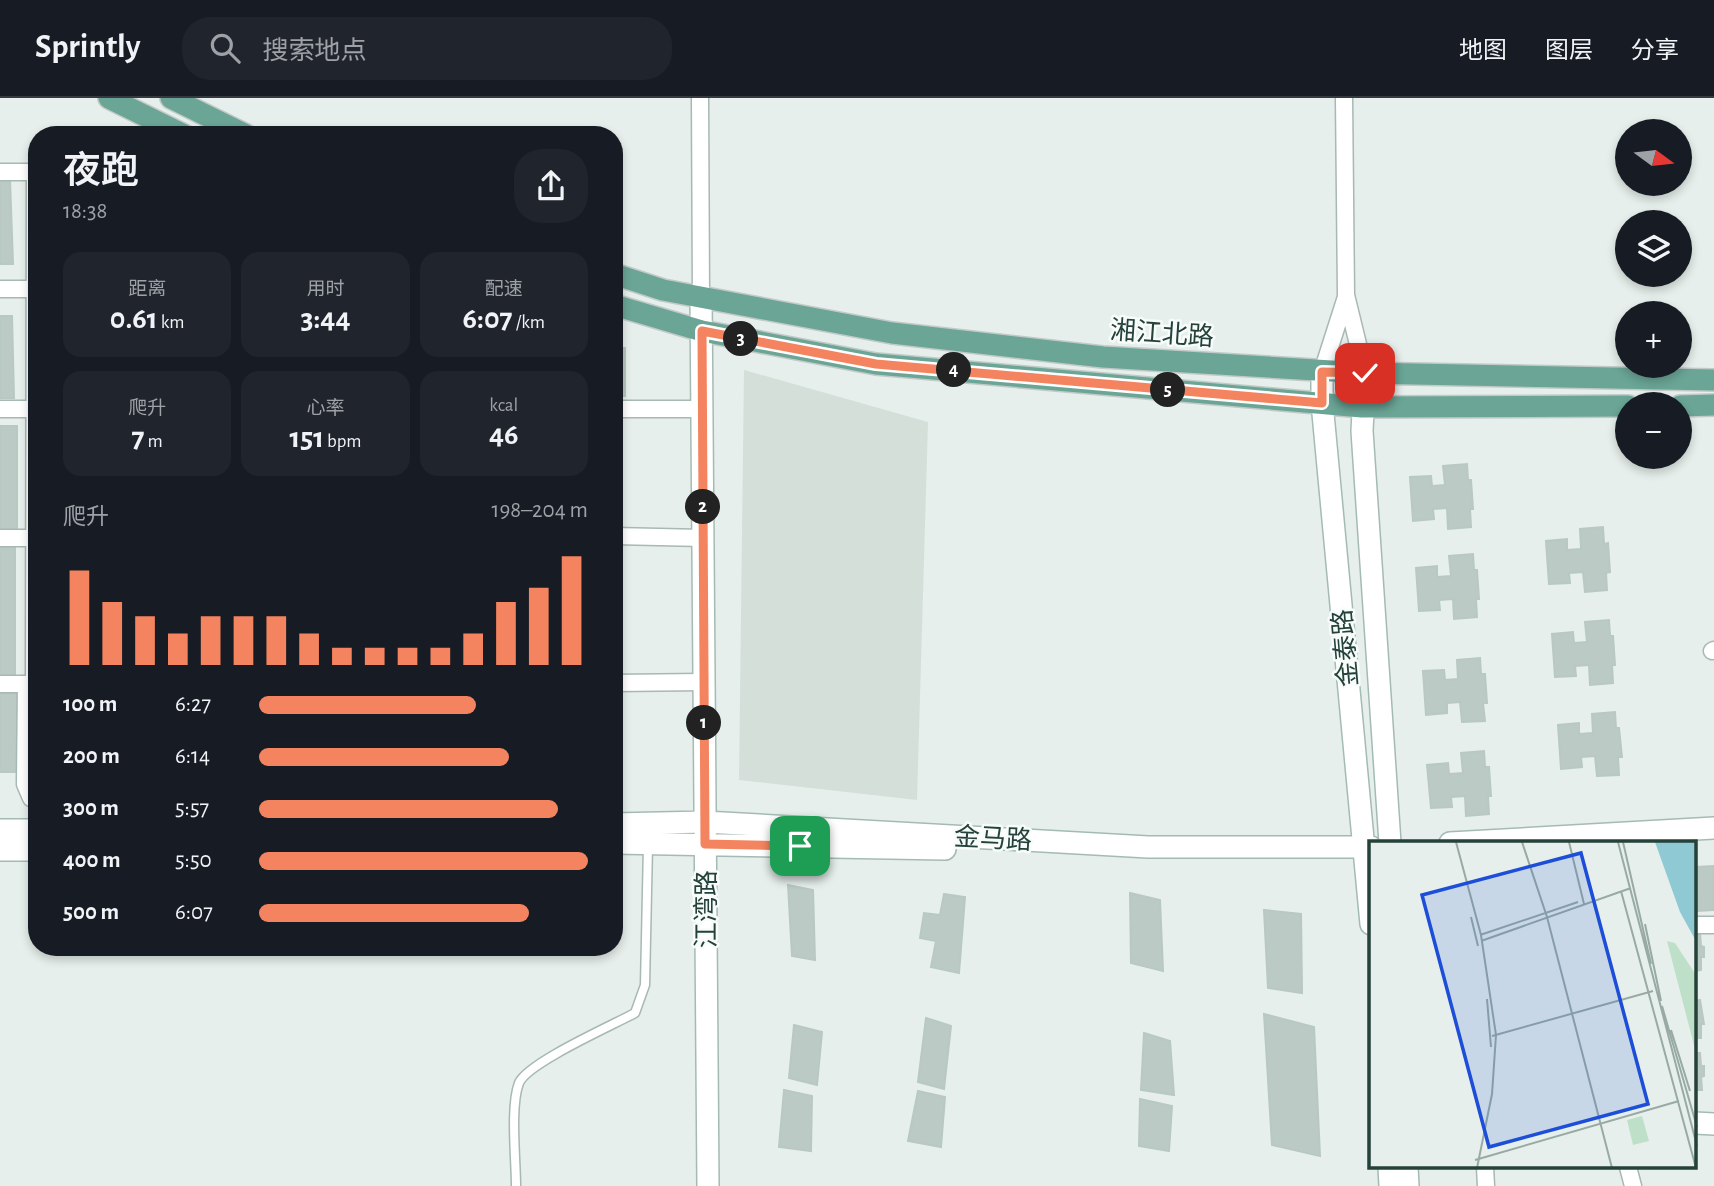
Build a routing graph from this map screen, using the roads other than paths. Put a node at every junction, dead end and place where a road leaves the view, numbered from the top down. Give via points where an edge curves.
1 (109, 98) edge
2 (171, 98) edge
3 (700, 98) edge
4 (1344, 98) edge
5 (166, 126) edge
6 (228, 126) edge
7 (0, 172) edge
8 (28, 172) edge
9 (623, 277) edge
10 (0, 289) edge
11 (28, 289) edge
12 (1346, 295) junction
13 (701, 296) junction
14 (623, 308) edge
15 (702, 331) junction
16 (1322, 372) junction
17 (1365, 373) junction
18 (1714, 380) edge
19 (1322, 403) junction
20 (1714, 405) edge
21 (1615, 406) edge
22 (1692, 406) edge
23 (1362, 407) junction
24 (0, 409) edge
25 (28, 409) edge
26 (623, 409) edge
27 (702, 409) junction
28 (623, 536) edge
29 (0, 538) edge
30 (28, 538) edge
31 (703, 538) junction
32 (704, 682) junction
33 (623, 683) edge
34 (0, 684) edge
35 (28, 684) edge
36 (28, 741) edge
37 (28, 791) edge
38 (705, 822) junction
39 (623, 824) edge
40 (1714, 828) edge
41 (0, 830) edge
42 (28, 830) edge
43 (1714, 839) edge
44 (1390, 841) edge
45 (1485, 841) edge
46 (1684, 841) edge
47 (623, 843) edge
48 (648, 843) junction
49 (705, 844) junction
50 (0, 850) edge
51 (28, 850) edge
52 (1368, 853) edge
53 (1369, 877) edge
54 (1696, 925) edge
55 (1714, 925) edge
56 (1696, 1123) edge
57 (1714, 1124) edge
58 (1389, 1168) edge
59 (1407, 1168) edge
60 (1485, 1168) edge
61 (1628, 1168) edge
62 (516, 1186) edge
63 (708, 1186) edge
64 (1390, 1186) edge
65 (1409, 1186) edge
66 (1486, 1186) edge
67 (1633, 1186) edge

1 - 5 main road
2 - 6 main road
3 - 13 street
4 - 12 street
7 - 8 street
9 - 13 main road, 湘江北路
10 - 11 street
12 - 16 street
12 - 17 street
13 - 15 street, 江湾路
13 - 16 main road, 湘江北路 via 892,333 1103,357
14 - 15 main road, 湘江北路
15 - 19 main road, 湘江北路 via 876,364
15 - 27 street, 江湾路
16 - 17 main road, 湘江北路
16 - 19 street, 金泰路
17 - 18 main road, 湘江北路
17 - 23 street
19 - 23 main road, 湘江北路
19 - 52 street, 金泰路
20 - 22 main road
21 - 23 main road, 湘江北路
23 - 44 street
24 - 25 street
26 - 27 street
27 - 31 street, 江湾路
28 - 31 street
29 - 30 street
31 - 32 street, 江湾路
32 - 33 street
32 - 38 street, 江湾路
34 - 35 street
36 - 37 street
38 - 39 street, 金马路
38 - 49 street, 江湾路
38 - 52 street, 金马路 via 1148,847
40 - 45 street
41 - 42 street
43 - 46 street
47 - 48 street, 金马路
48 - 49 street, 金马路
48 - 62 lane via 645,985 635,1013 537,1065 519,1081
49 - 52 street, 金马路
49 - 63 street, 江湾路
50 - 51 street
52 - 53 street, 金泰路
54 - 55 street
56 - 57 street
58 - 64 street
59 - 65 street
60 - 66 street
61 - 67 street

